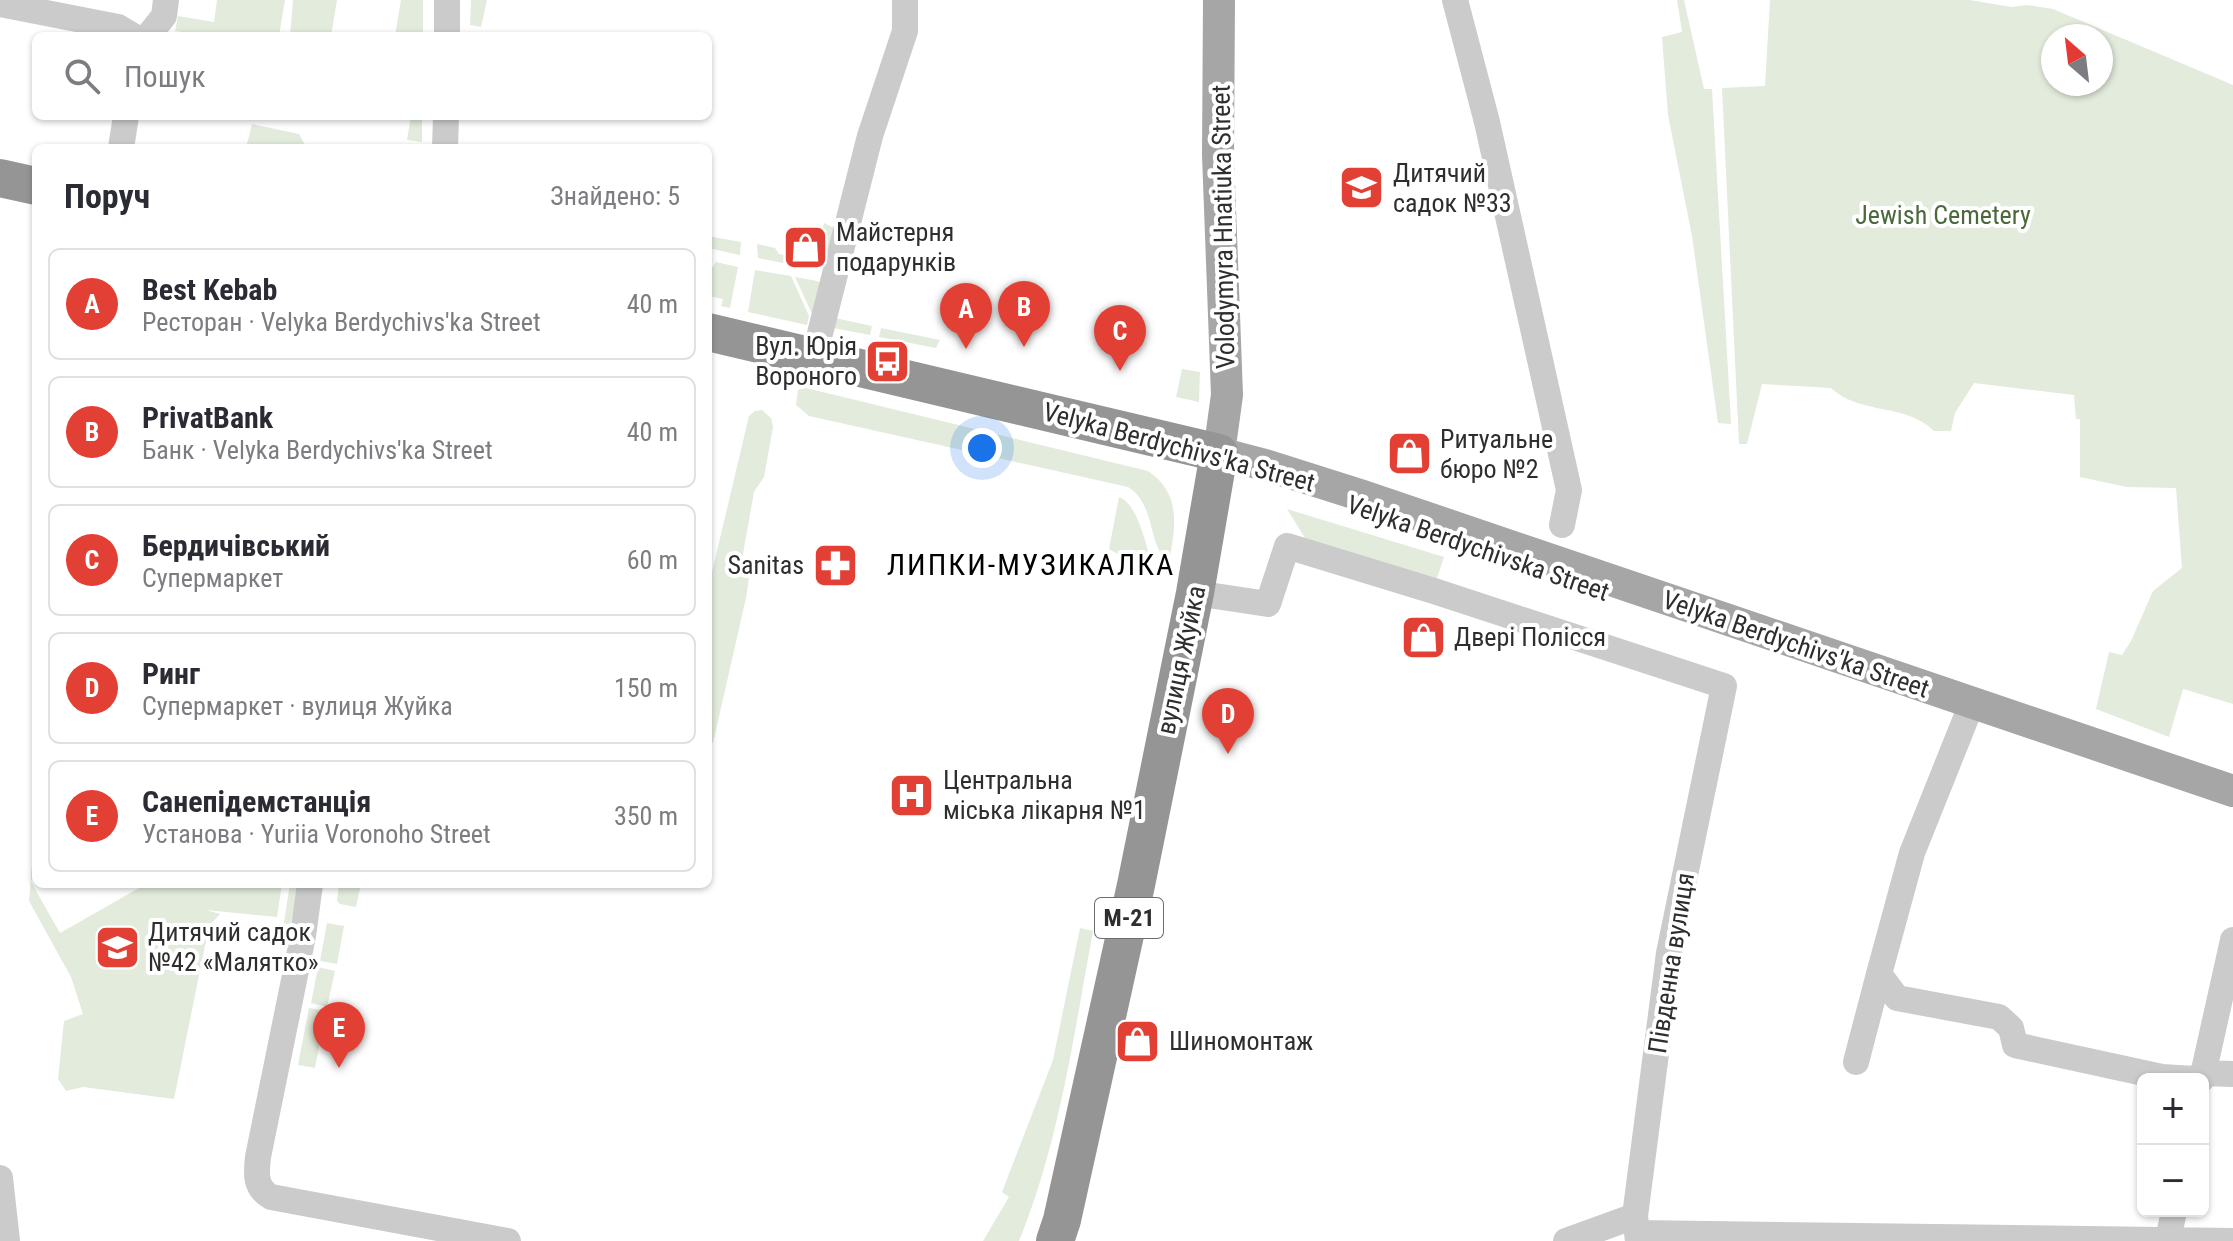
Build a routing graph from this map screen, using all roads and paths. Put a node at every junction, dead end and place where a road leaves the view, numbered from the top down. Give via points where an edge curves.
1 (166, 0) edge
2 (447, 0) edge
3 (905, 0) edge
4 (1219, 0) edge
5 (1455, 0) edge
6 (0, 4) edge
7 (126, 32) edge
8 (151, 32) edge
9 (447, 32) edge
10 (125, 120) edge
11 (446, 120) edge
12 (122, 144) edge
13 (445, 144) edge
14 (0, 178) edge
15 (32, 185) edge
16 (0, 189) edge
17 (32, 195) edge
18 (712, 333) edge
19 (712, 344) edge
20 (814, 357) junction
21 (1218, 460) junction
22 (1562, 525) dead end
23 (1195, 593) junction
24 (1968, 713) junction
25 (2233, 791) edge
26 (2233, 803) edge
27 (309, 888) edge
28 (2233, 940) edge
29 (1879, 974) junction
30 (1856, 1062) dead end
31 (2144, 1073) edge
32 (2203, 1073) edge
33 (2233, 1074) edge
34 (2209, 1076) edge
35 (0, 1178) edge
36 (2173, 1217) edge
37 (1637, 1230) edge
38 (2072, 1240) edge
39 (2168, 1240) edge
40 (7, 1241) edge
41 (508, 1241) edge
42 (1055, 1241) edge
43 (1566, 1241) edge
44 (2233, 1241) edge

1 - 8 street via 164,16
2 - 9 street
3 - 20 street via 905,31 870,136
4 - 21 main road, Volodymyra Hnatiuka Street via 1218,155 1227,395
5 - 22 street via 1569,490
6 - 7 street
10 - 12 street
11 - 13 street
14 - 15 highway
16 - 17 highway
18 - 20 highway, Velyka Berdychivs'ka Street
19 - 21 highway, Velyka Berdychivska Street
20 - 21 highway, Velyka Berdychivs'ka Street
21 - 23 highway, вулиця Жуйка / М-21
21 - 24 main road, Velyka Berdychivska Street
21 - 25 main road, Velyka Berdychivs'ka Street via 1265,465 1363,496
23 - 37 street, Південна вулиця via 1268,604 1287,546 1724,686 1669,953
23 - 42 highway, вулиця Жуйка / М-21 via 1100,1055
24 - 26 main road, Velyka Berdychivska Street
24 - 29 street via 1912,853
27 - 41 street via 256,1171 262,1189 271,1197
28 - 32 street
29 - 30 street
29 - 31 street via 1897,998 1999,1017 2011,1028 2015,1045
33 - 34 street
35 - 40 street
36 - 39 street
37 - 38 street
37 - 43 street
38 - 39 street
39 - 44 street

